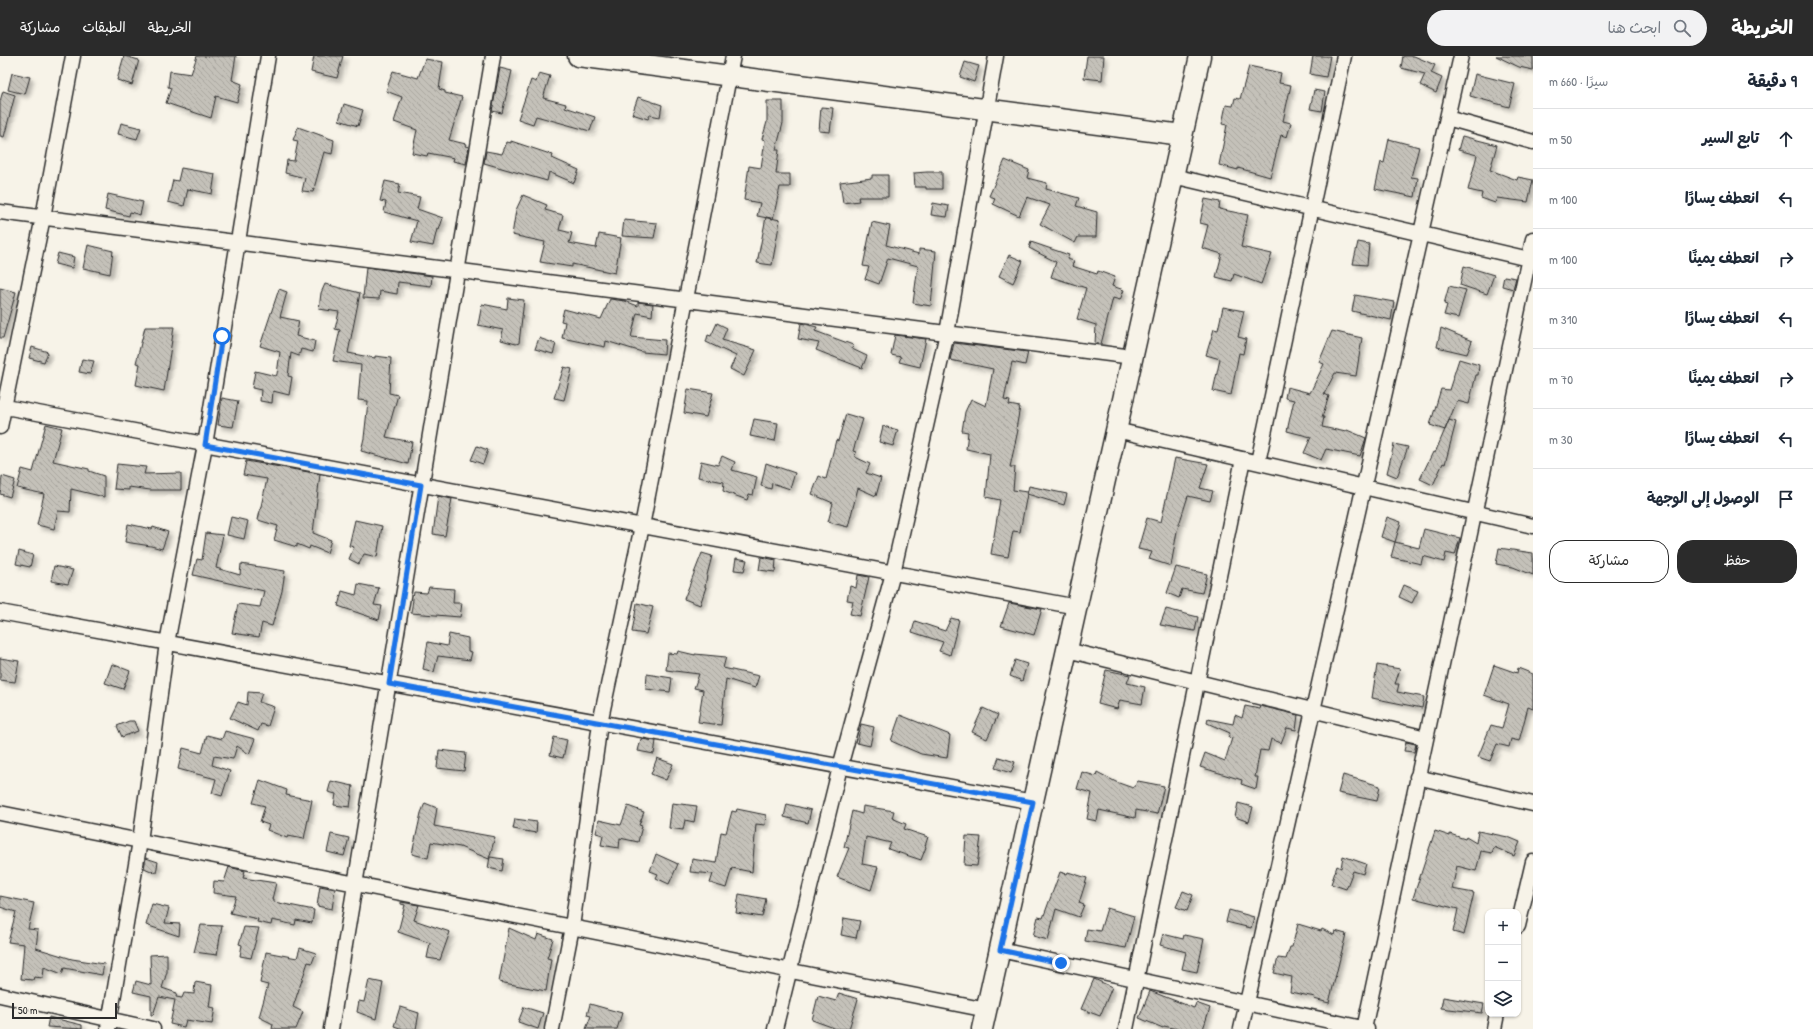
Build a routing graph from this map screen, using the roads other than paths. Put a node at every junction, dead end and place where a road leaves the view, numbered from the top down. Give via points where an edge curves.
1 (73, 56) edge
2 (268, 56) edge
3 (492, 56) edge
4 (578, 56) edge
5 (733, 56) edge
6 (996, 56) edge
7 (1200, 56) edge
8 (1344, 56) edge
9 (1461, 56) edge
10 (730, 76) junction
11 (987, 110) junction
12 (1447, 118) junction
13 (1182, 135) junction
14 (1533, 142) edge
15 (1173, 176) junction
16 (1311, 208) junction
17 (0, 212) edge
18 (43, 217) junction
19 (1421, 234) junction
20 (1533, 239) edge
21 (237, 242) junction
22 (1531, 259) edge
23 (457, 270) junction
24 (686, 300) junction
25 (947, 333) junction
26 (1132, 357) junction
27 (2, 407) edge
28 (0, 427) edge
29 (1116, 430) junction
30 (205, 445) junction
31 (1243, 459) junction
32 (1258, 462) junction
33 (421, 485) junction
34 (1364, 487) junction
35 (1474, 512) junction
36 (642, 526) junction
37 (1533, 526) edge
38 (893, 573) junction
39 (1077, 607) junction
40 (0, 612) edge
41 (167, 643) junction
42 (1067, 650) junction
43 (1197, 682) junction
44 (389, 684) junction
45 (1313, 711) junction
46 (600, 723) junction
47 (1426, 738) junction
48 (840, 767) junction
49 (1418, 777) junction
50 (1033, 802) junction
51 (1533, 804) edge
52 (0, 813) edge
53 (140, 841) junction
54 (1533, 862) edge
55 (355, 884) junction
56 (1521, 913) edge
57 (572, 927) junction
58 (1000, 950) junction
59 (789, 971) junction
60 (1136, 979) junction
61 (0, 995) edge
62 (1247, 1003) junction
63 (1496, 1017) edge
64 (985, 1020) edge
65 (109, 1024) edge
66 (153, 1029) edge
67 (331, 1029) edge
68 (552, 1029) edge
69 (775, 1029) edge
70 (1126, 1029) edge
71 (1241, 1029) edge
72 (1365, 1029) edge
73 (1494, 1029) edge

1 - 18 street
2 - 21 street
3 - 23 street
4 - 10 main road
5 - 10 street
6 - 11 street
7 - 13 main road
8 - 16 street
9 - 12 street
10 - 11 main road
10 - 24 street
11 - 13 main road
11 - 25 street
12 - 14 street
12 - 19 street
13 - 15 main road
15 - 16 street
15 - 26 main road
16 - 19 street
16 - 32 street
17 - 18 street
18 - 21 street
18 - 27 street
19 - 22 street
19 - 34 street
20 - 22 street
21 - 23 street
21 - 30 street
22 - 35 street
23 - 24 street
23 - 33 street
24 - 25 street
24 - 36 street
25 - 26 street
25 - 38 street
26 - 29 main road
27 - 28 street
27 - 30 street
29 - 31 street
29 - 39 main road
30 - 33 street
30 - 41 street
31 - 32 street
31 - 43 street
32 - 34 street
33 - 36 street
33 - 44 street
34 - 35 street
34 - 45 street
35 - 37 street
35 - 47 street
36 - 38 street
36 - 46 street
38 - 39 street
38 - 48 street
39 - 42 main road
40 - 41 street
41 - 44 street
41 - 53 street
42 - 43 street
42 - 50 main road
43 - 45 street
43 - 60 street
44 - 46 street
44 - 55 street
45 - 47 street
45 - 62 street
46 - 48 street
46 - 57 street
47 - 49 street
48 - 50 street
48 - 59 street
49 - 51 street
49 - 72 street
50 - 58 main road
52 - 53 street
53 - 55 street
53 - 65 street
54 - 56 street
55 - 57 street
55 - 67 street
57 - 59 street
57 - 68 street
58 - 60 street
58 - 64 main road
59 - 64 street
59 - 69 street
60 - 62 street
60 - 70 street
61 - 65 street
62 - 71 street
62 - 72 street
63 - 73 street
65 - 66 street

